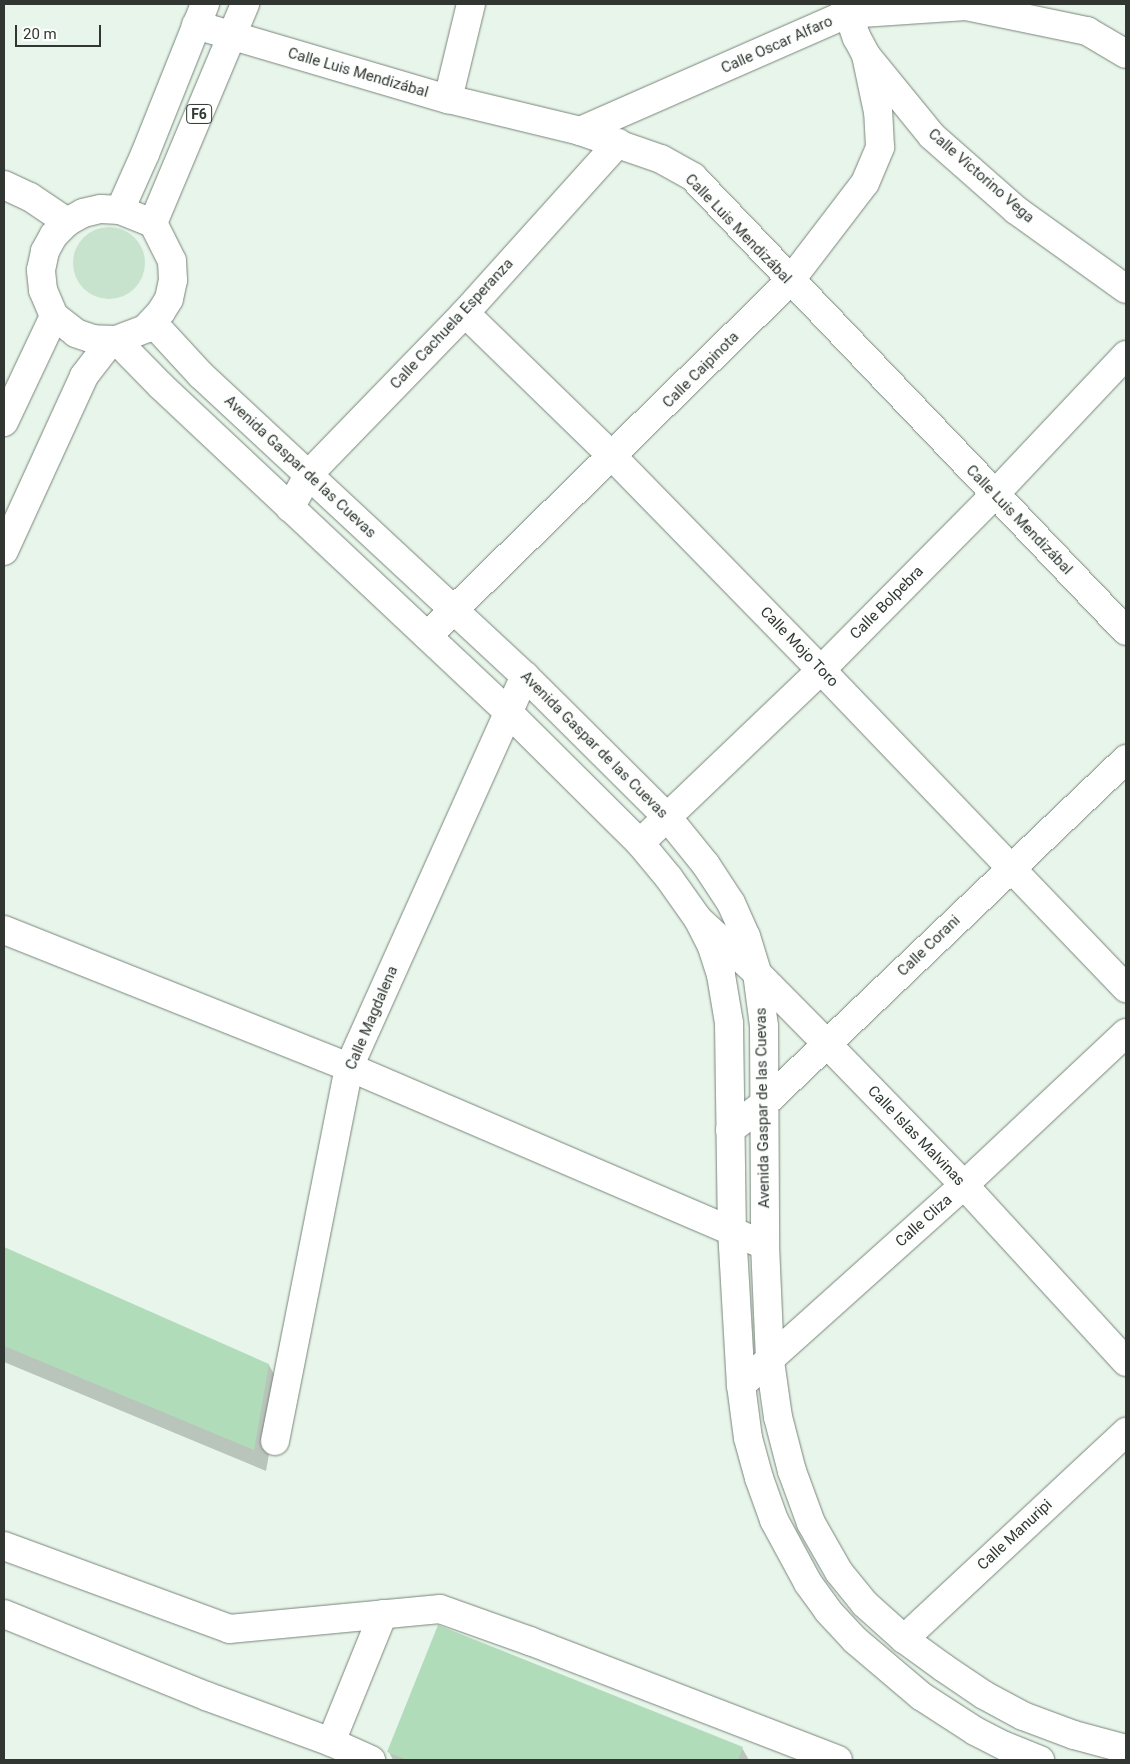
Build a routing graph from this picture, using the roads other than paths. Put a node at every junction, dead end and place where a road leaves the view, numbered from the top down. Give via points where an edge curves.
1 (245, 4) edge
2 (471, 4) edge
3 (846, 9) edge
4 (200, 15) edge
5 (232, 37) junction
6 (1126, 54) edge
7 (866, 55) junction
8 (448, 99) junction
9 (580, 131) junction
10 (618, 143) junction
11 (4, 184) edge
12 (120, 210) junction
13 (153, 223) junction
14 (60, 228) junction
15 (790, 281) junction
16 (1126, 289) edge
17 (465, 313) junction
18 (54, 316) junction
19 (153, 323) junction
20 (113, 341) junction
21 (1126, 355) edge
22 (4, 422) edge
23 (613, 457) junction
24 (308, 475) junction
25 (995, 494) junction
26 (290, 508) junction
27 (4, 551) edge
28 (455, 609) junction
29 (1126, 631) edge
30 (427, 636) junction
31 (821, 670) junction
32 (525, 676) junction
33 (509, 713) junction
34 (1126, 758) edge
35 (668, 818) junction
36 (640, 843) junction
37 (1011, 868) junction
38 (698, 919) junction
39 (4, 930) edge
40 (758, 973) junction
41 (1126, 988) edge
42 (1126, 1033) edge
43 (827, 1044) junction
44 (349, 1067) junction
45 (765, 1103) junction
46 (730, 1130) junction
47 (964, 1185) junction
48 (732, 1230) junction
49 (765, 1245) junction
50 (770, 1361) junction
51 (1126, 1362) edge
52 (741, 1385) junction
53 (1126, 1432) edge
54 (275, 1441) dead end
55 (4, 1546) edge
56 (4, 1614) edge
57 (383, 1614) junction
58 (904, 1639) junction
59 (330, 1742) junction
60 (1126, 1749) edge
61 (779, 1750) edge
62 (370, 1760) edge
63 (838, 1760) edge
64 (1040, 1760) edge

1 - 5 main road, F6
2 - 8 main road
3 - 6 main road, Calle Oscar Alfaro via 966,6 1087,31
3 - 7 main road, Calle Victorino Vega
3 - 9 main road, Calle Oscar Alfaro
4 - 5 main road, Calle Luis Mendizábal
4 - 12 main road, F6
5 - 8 main road, Calle Luis Mendizábal
5 - 13 main road, F6
7 - 15 main road, Calle Caipinota via 878,112 880,147 865,183
7 - 16 main road, Calle Victorino Vega via 932,136 1016,210
8 - 9 main road, Calle Luis Mendizábal
9 - 10 main road, Calle Luis Mendizábal
10 - 15 main road, Calle Luis Mendizábal via 662,159 693,177
10 - 17 main road, Calle Cachuela Esperanza
11 - 14 main road via 30,197
12 - 13 main road
12 - 14 main road via 101,209 83,213
13 - 19 main road via 172,262 173,280 169,299
14 - 18 main road via 45,251 41,270 43,290
15 - 23 main road, Calle Caipinota
15 - 25 main road, Calle Luis Mendizábal
17 - 23 main road, Calle Mojo Toro
17 - 24 main road, Calle Cachuela Esperanza
18 - 20 main road via 76,333
18 - 22 main road
19 - 20 main road via 131,336
19 - 24 main road, Avenida Gaspar de las Cuevas via 201,375
20 - 26 main road
20 - 27 main road via 84,376
21 - 25 main road, Calle Bolpebra
23 - 28 main road, Calle Caipinota
23 - 31 main road, Calle Mojo Toro
24 - 26 main road, Calle Cachuela Esperanza
24 - 28 main road, Avenida Gaspar de las Cuevas
25 - 29 main road, Calle Luis Mendizábal
25 - 31 main road, Calle Bolpebra
26 - 30 main road
28 - 30 main road, Calle Caipinota
28 - 32 main road, Avenida Gaspar de las Cuevas
30 - 33 main road
31 - 35 main road, Calle Bolpebra
31 - 37 main road, Calle Mojo Toro
32 - 33 main road, Calle Magdalena
32 - 35 main road, Avenida Gaspar de las Cuevas
33 - 36 main road
33 - 44 main road, Calle Magdalena
34 - 37 main road, Calle Corani
35 - 36 main road, Calle Bolpebra
35 - 40 main road, Avenida Gaspar de las Cuevas via 706,864 730,903 746,936
36 - 38 main road
37 - 41 main road, Calle Mojo Toro
37 - 43 main road, Calle Corani
38 - 40 main road, Calle Islas Malvinas
38 - 46 main road via 712,947 726,1000
39 - 44 main road
40 - 43 main road, Calle Islas Malvinas
40 - 45 main road, Avenida Gaspar de las Cuevas via 764,1026
42 - 47 main road, Calle Cliza
43 - 45 main road, Calle Corani
43 - 47 main road, Calle Islas Malvinas
44 - 48 main road
44 - 54 main road, Calle Magdalena
45 - 46 main road, Calle Corani
45 - 49 main road, Avenida Gaspar de las Cuevas
46 - 48 main road
47 - 50 main road, Calle Cliza
47 - 51 main road, Calle Islas Malvinas
48 - 49 main road
48 - 52 main road
49 - 50 main road, Avenida Gaspar de las Cuevas
50 - 52 main road, Calle Cliza
50 - 58 main road, Avenida Gaspar de las Cuevas via 778,1417 792,1471 811,1523 839,1572 865,1604
52 - 64 main road via 748,1438 774,1520 808,1583 828,1611 862,1646 921,1696 975,1731
53 - 58 main road, Calle Manuripi
55 - 57 main road via 229,1629
56 - 59 main road via 206,1696
57 - 59 main road
57 - 61 main road via 440,1610 556,1651
58 - 60 main road, Avenida Gaspar de las Cuevas via 984,1695 1024,1716
59 - 62 main road
61 - 63 main road

